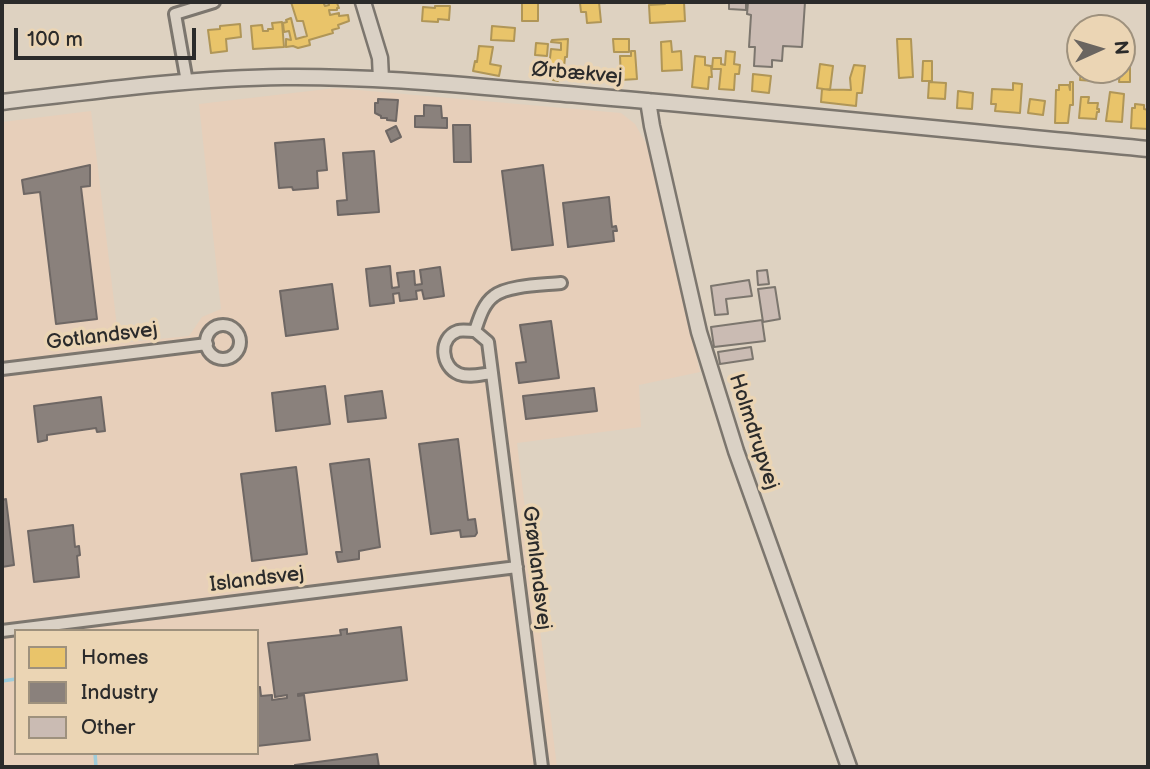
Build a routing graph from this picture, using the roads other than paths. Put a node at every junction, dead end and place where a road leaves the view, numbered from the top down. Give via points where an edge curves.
1 (214, 2) edge
2 (363, 2) edge
3 (381, 79) junction
4 (187, 82) junction
5 (648, 101) junction
6 (2, 103) edge
7 (1148, 149) edge
8 (561, 283) dead end
9 (475, 331) junction
10 (206, 344) dead end
11 (2, 369) edge
12 (492, 373) junction
13 (517, 568) junction
14 (18, 629) edge
15 (542, 767) edge
16 (849, 767) edge

1 - 4 street via 175,14
2 - 3 street via 380,58
3 - 4 street, Ørbækvej via 283,77
3 - 5 street, Ørbækvej
4 - 6 street, Ørbækvej
5 - 7 street, Ørbækvej
5 - 16 street, Holmdrupvej via 699,332 736,451
8 - 9 street via 510,289 494,296 484,307
9 - 12 street, Grønlandsvej via 488,342
9 - 12 street via 457,331 446,341 443,352 449,367 459,374
10 - 11 street, Gotlandsvej
12 - 13 street, Grønlandsvej
13 - 14 street, Islandsvej
13 - 15 street, Grønlandsvej

